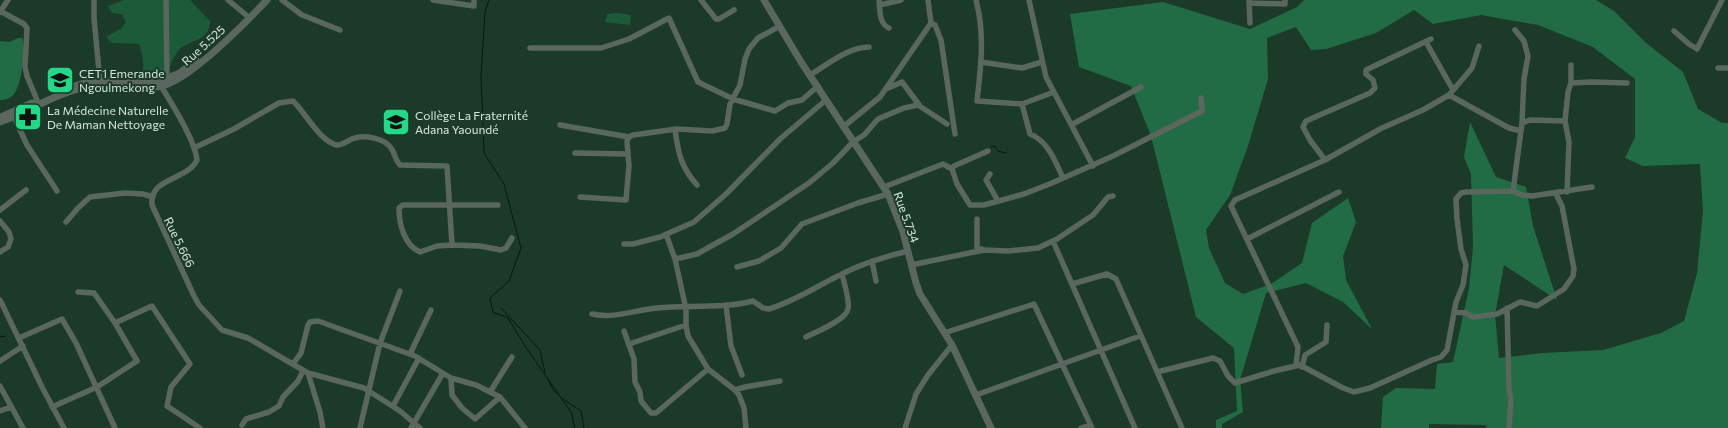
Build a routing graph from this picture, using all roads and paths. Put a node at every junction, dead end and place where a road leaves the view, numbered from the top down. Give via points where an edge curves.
1 (8, 0) edge
2 (94, 0) edge
3 (166, 0) edge
4 (228, 0) edge
5 (261, 0) edge
6 (267, 0) edge
7 (282, 0) edge
8 (433, 0) edge
9 (474, 0) edge
10 (701, 0) edge
11 (764, 0) edge
12 (901, 0) edge
13 (928, 0) edge
14 (976, 0) edge
15 (1029, 0) edge
16 (1285, 0) edge
17 (1722, 0) edge
18 (1250, 2) edge
19 (879, 3) edge
20 (734, 10) dead end
21 (0, 12) edge
22 (246, 15) junction
23 (1250, 23) dead end
24 (930, 24) junction
25 (780, 26) junction
26 (889, 28) dead end
27 (340, 30) dead end
28 (1515, 30) dead end
29 (1674, 31) dead end
30 (1479, 46) dead end
31 (868, 47) dead end
32 (530, 48) dead end
33 (982, 62) junction
34 (1042, 62) junction
35 (1570, 65) dead end
36 (1718, 68) dead end
37 (1728, 68) edge
38 (810, 75) junction
39 (167, 79) junction
40 (100, 82) junction
41 (1571, 84) junction
42 (1627, 84) dead end
43 (161, 86) junction
44 (818, 86) junction
45 (1141, 87) dead end
46 (884, 90) junction
47 (1054, 92) junction
48 (1451, 92) junction
49 (1201, 98) dead end
50 (733, 99) junction
51 (37, 100) junction
52 (826, 100) junction
53 (1022, 104) junction
54 (920, 106) junction
55 (0, 117) edge
56 (14, 117) junction
57 (1565, 121) junction
58 (0, 122) edge
59 (1522, 123) junction
60 (947, 124) dead end
61 (560, 125) dead end
62 (1071, 125) junction
63 (843, 127) junction
64 (675, 129) junction
65 (1520, 131) junction
66 (956, 134) dead end
67 (629, 137) junction
68 (852, 142) junction
69 (194, 148) junction
70 (988, 151) dead end
71 (575, 153) dead end
72 (628, 154) junction
73 (1324, 160) junction
74 (1093, 166) junction
75 (952, 169) junction
76 (990, 174) dead end
77 (1063, 178) junction
78 (697, 185) dead end
79 (884, 187) junction
80 (1592, 187) dead end
81 (26, 190) dead end
82 (57, 191) dead end
83 (1513, 191) junction
84 (1339, 192) dead end
85 (1567, 192) junction
86 (888, 194) junction
87 (1556, 194) junction
88 (1113, 196) dead end
89 (153, 197) junction
90 (580, 197) dead end
91 (998, 201) junction
92 (498, 204) dead end
93 (450, 205) junction
94 (0, 210) edge
95 (977, 219) dead end
96 (0, 221) edge
97 (66, 222) dead end
98 (666, 234) junction
99 (512, 238) dead end
100 (1247, 239) junction
101 (1053, 241) junction
102 (624, 244) dead end
103 (452, 246) junction
104 (984, 250) junction
105 (908, 251) junction
106 (0, 252) edge
107 (675, 259) junction
108 (872, 261) junction
109 (911, 265) junction
110 (737, 267) dead end
111 (842, 274) junction
112 (876, 282) dead end
113 (1072, 284) junction
114 (78, 292) dead end
115 (400, 292) dead end
116 (0, 300) edge
117 (726, 305) junction
118 (685, 306) junction
119 (1507, 308) junction
120 (431, 310) dead end
121 (1454, 312) junction
122 (592, 314) dead end
123 (115, 323) junction
124 (686, 325) junction
125 (1327, 325) dead end
126 (624, 331) dead end
127 (944, 333) junction
128 (1140, 336) junction
129 (806, 337) dead end
130 (19, 338) junction
131 (380, 343) junction
132 (630, 344) junction
133 (952, 345) junction
134 (23, 346) junction
135 (1101, 350) junction
136 (410, 354) junction
137 (512, 357) dead end
138 (419, 358) junction
139 (0, 361) edge
140 (293, 364) junction
141 (1062, 364) junction
142 (1299, 366) junction
143 (708, 369) junction
144 (305, 372) junction
145 (1156, 372) junction
146 (443, 373) junction
147 (742, 375) dead end
148 (451, 378) junction
149 (780, 381) dead end
150 (0, 386) edge
151 (97, 387) junction
152 (368, 390) junction
153 (735, 390) junction
154 (490, 392) junction
155 (976, 395) junction
156 (500, 397) junction
157 (392, 406) junction
158 (11, 407) junction
159 (52, 407) junction
160 (0, 411) edge
161 (412, 425) edge
162 (242, 426) dead end
163 (1091, 426) edge
164 (24, 428) edge
165 (64, 428) edge
166 (115, 428) edge
167 (200, 428) edge
168 (323, 428) edge
169 (360, 428) edge
170 (420, 428) edge
171 (525, 428) edge
172 (746, 428) edge
173 (906, 428) edge
174 (991, 428) edge
175 (1082, 428) edge
176 (1135, 428) edge
177 (1182, 428) edge
178 (1510, 428) edge

1 - 21 street
2 - 40 street
3 - 39 street
4 - 22 street
5 - 22 street, Rue 5.525
6 - 43 street, Rue 5.525 via 191,72
7 - 27 street via 302,15
8 - 9 street via 474,6
10 - 20 street via 716,19
11 - 25 street, Rue 5.734
12 - 19 street
13 - 24 street
14 - 33 street via 982,26
15 - 34 street
16 - 18 street via 1285,4
17 - 29 street via 1697,49
18 - 23 street
19 - 26 street via 882,23
21 - 51 street via 27,28 25,67
22 - 39 street, Rue 5.525 via 187,68
24 - 46 street
24 - 66 street via 935,25 941,40
25 - 38 street, Rue 5.734
25 - 50 street via 758,38 749,49
28 - 59 street via 1524,41 1528,56
30 - 48 street via 1472,68
31 - 38 street via 852,50
32 - 50 street via 601,48 629,39 669,18 698,82
33 - 34 street via 1022,68
33 - 53 street via 977,101
34 - 47 street
35 - 41 street
36 - 37 street
38 - 44 street, Rue 5.734
39 - 40 street, Rue 5.525 via 142,83
40 - 51 street, Rue 5.525 via 62,89
41 - 42 street
41 - 57 street
43 - 56 street, Rue 5.525 via 80,89 63,93
43 - 69 street
44 - 50 street via 802,100 788,102 775,111
44 - 52 street, Rue 5.734
45 - 62 street
46 - 54 street via 902,82
46 - 63 street via 880,97
47 - 53 street
47 - 62 street
48 - 65 street via 1509,128
48 - 73 street via 1423,110
48 - 73 street via 1429,40 1366,70 1375,88 1370,93 1306,121 1303,127
49 - 74 street via 1202,111
50 - 64 street via 727,124 721,130
51 - 55 street, Rue 5.525
52 - 63 street, Rue 5.734
52 - 98 street via 780,139 694,222
53 - 77 street via 1030,134 1040,138 1050,151
54 - 60 street
54 - 68 street via 904,108 878,119 864,135
56 - 58 street, Rue 5.525
56 - 82 street via 27,145
57 - 59 street via 1530,120
57 - 85 street via 1569,142
59 - 65 street
61 - 67 street
62 - 74 street
63 - 68 street, Rue 5.734
64 - 67 street
64 - 78 street via 685,172
65 - 83 street
67 - 72 street
68 - 79 street, Rue 5.734
68 - 107 street via 833,163 780,204 697,254
69 - 89 street via 196,160 191,169 158,187
69 - 93 street via 279,103 294,101 320,134 335,144 354,138 375,139 391,147 400,165 447,166
70 - 75 street
71 - 72 street
72 - 90 street via 626,200
73 - 100 street via 1235,200 1231,206
74 - 77 street
75 - 79 street via 943,164
75 - 91 street via 970,204
76 - 91 street via 986,180
77 - 91 street
79 - 86 street, Rue 5.734
80 - 85 street
81 - 94 street
83 - 87 street via 1532,196
83 - 121 street via 1466,192 1456,199 1461,250 1466,265
84 - 100 street
85 - 87 street
86 - 105 street, Rue 5.734
86 - 110 street via 802,224 781,248 759,261
87 - 119 street via 1568,230 1573,276 1564,289 1541,305 1520,302
88 - 101 street via 1108,197 1094,215
89 - 97 street via 125,193 90,197
89 - 140 street, Rue 5.666 via 154,211 194,296 214,322 222,330 248,338
92 - 93 street
93 - 103 street
93 - 103 street via 403,205 399,208 399,220 415,250 420,252 437,246
95 - 104 street via 978,248
96 - 106 street via 11,239 8,247
98 - 102 street
98 - 107 street
99 - 103 street via 501,250
100 - 142 street via 1298,347
101 - 104 street via 1032,249
101 - 113 street
104 - 109 street
105 - 108 street
105 - 109 street, Rue 5.734
107 - 118 street
108 - 111 street
108 - 112 street
109 - 127 street, Rue 5.734 via 920,294
111 - 117 street via 802,296 768,309 753,301
111 - 129 street via 847,312 836,322
113 - 128 street via 1107,274 1116,279
113 - 135 street
114 - 123 street via 94,293
115 - 131 street
116 - 130 street
117 - 118 street
117 - 147 street via 731,346
118 - 122 street via 634,310 612,316
118 - 124 street
119 - 121 street via 1497,314 1473,317
119 - 178 street
120 - 136 street
121 - 142 street via 1447,350 1441,357 1370,388 1350,392
123 - 151 street via 137,361
123 - 167 street via 152,306 190,364 170,387 168,406
124 - 132 street
124 - 143 street via 688,336
125 - 142 street via 1326,342 1305,355
126 - 132 street
127 - 133 street, Rue 5.734
127 - 141 street via 1034,304
128 - 135 street
128 - 145 street
130 - 134 street
130 - 151 street via 62,319
131 - 136 street
131 - 140 street via 314,321 308,325 301,353
131 - 152 street
132 - 143 street via 641,401 654,414
133 - 155 street, Rue 5.734
133 - 173 street via 916,394
134 - 139 street
134 - 159 street
135 - 141 street
135 - 176 street
136 - 138 street
137 - 154 street
138 - 146 street
138 - 157 street
140 - 144 street, Rue 5.666
141 - 155 street
141 - 163 street
142 - 145 street via 1235,383 1220,361 1213,358
143 - 153 street
144 - 152 street, Rue 5.666
144 - 162 street via 279,406 246,419
144 - 168 street
145 - 177 street
146 - 148 street
146 - 161 street
148 - 154 street
148 - 156 street via 452,395 475,419
149 - 153 street
150 - 158 street
151 - 159 street
151 - 166 street
152 - 157 street, Rue 5.666
152 - 169 street
153 - 172 street via 742,400
154 - 156 street
155 - 174 street, Rue 5.734
156 - 171 street
157 - 161 street, Rue 5.666
158 - 160 street
158 - 164 street
159 - 165 street
161 - 170 street, Rue 5.666
163 - 175 street

